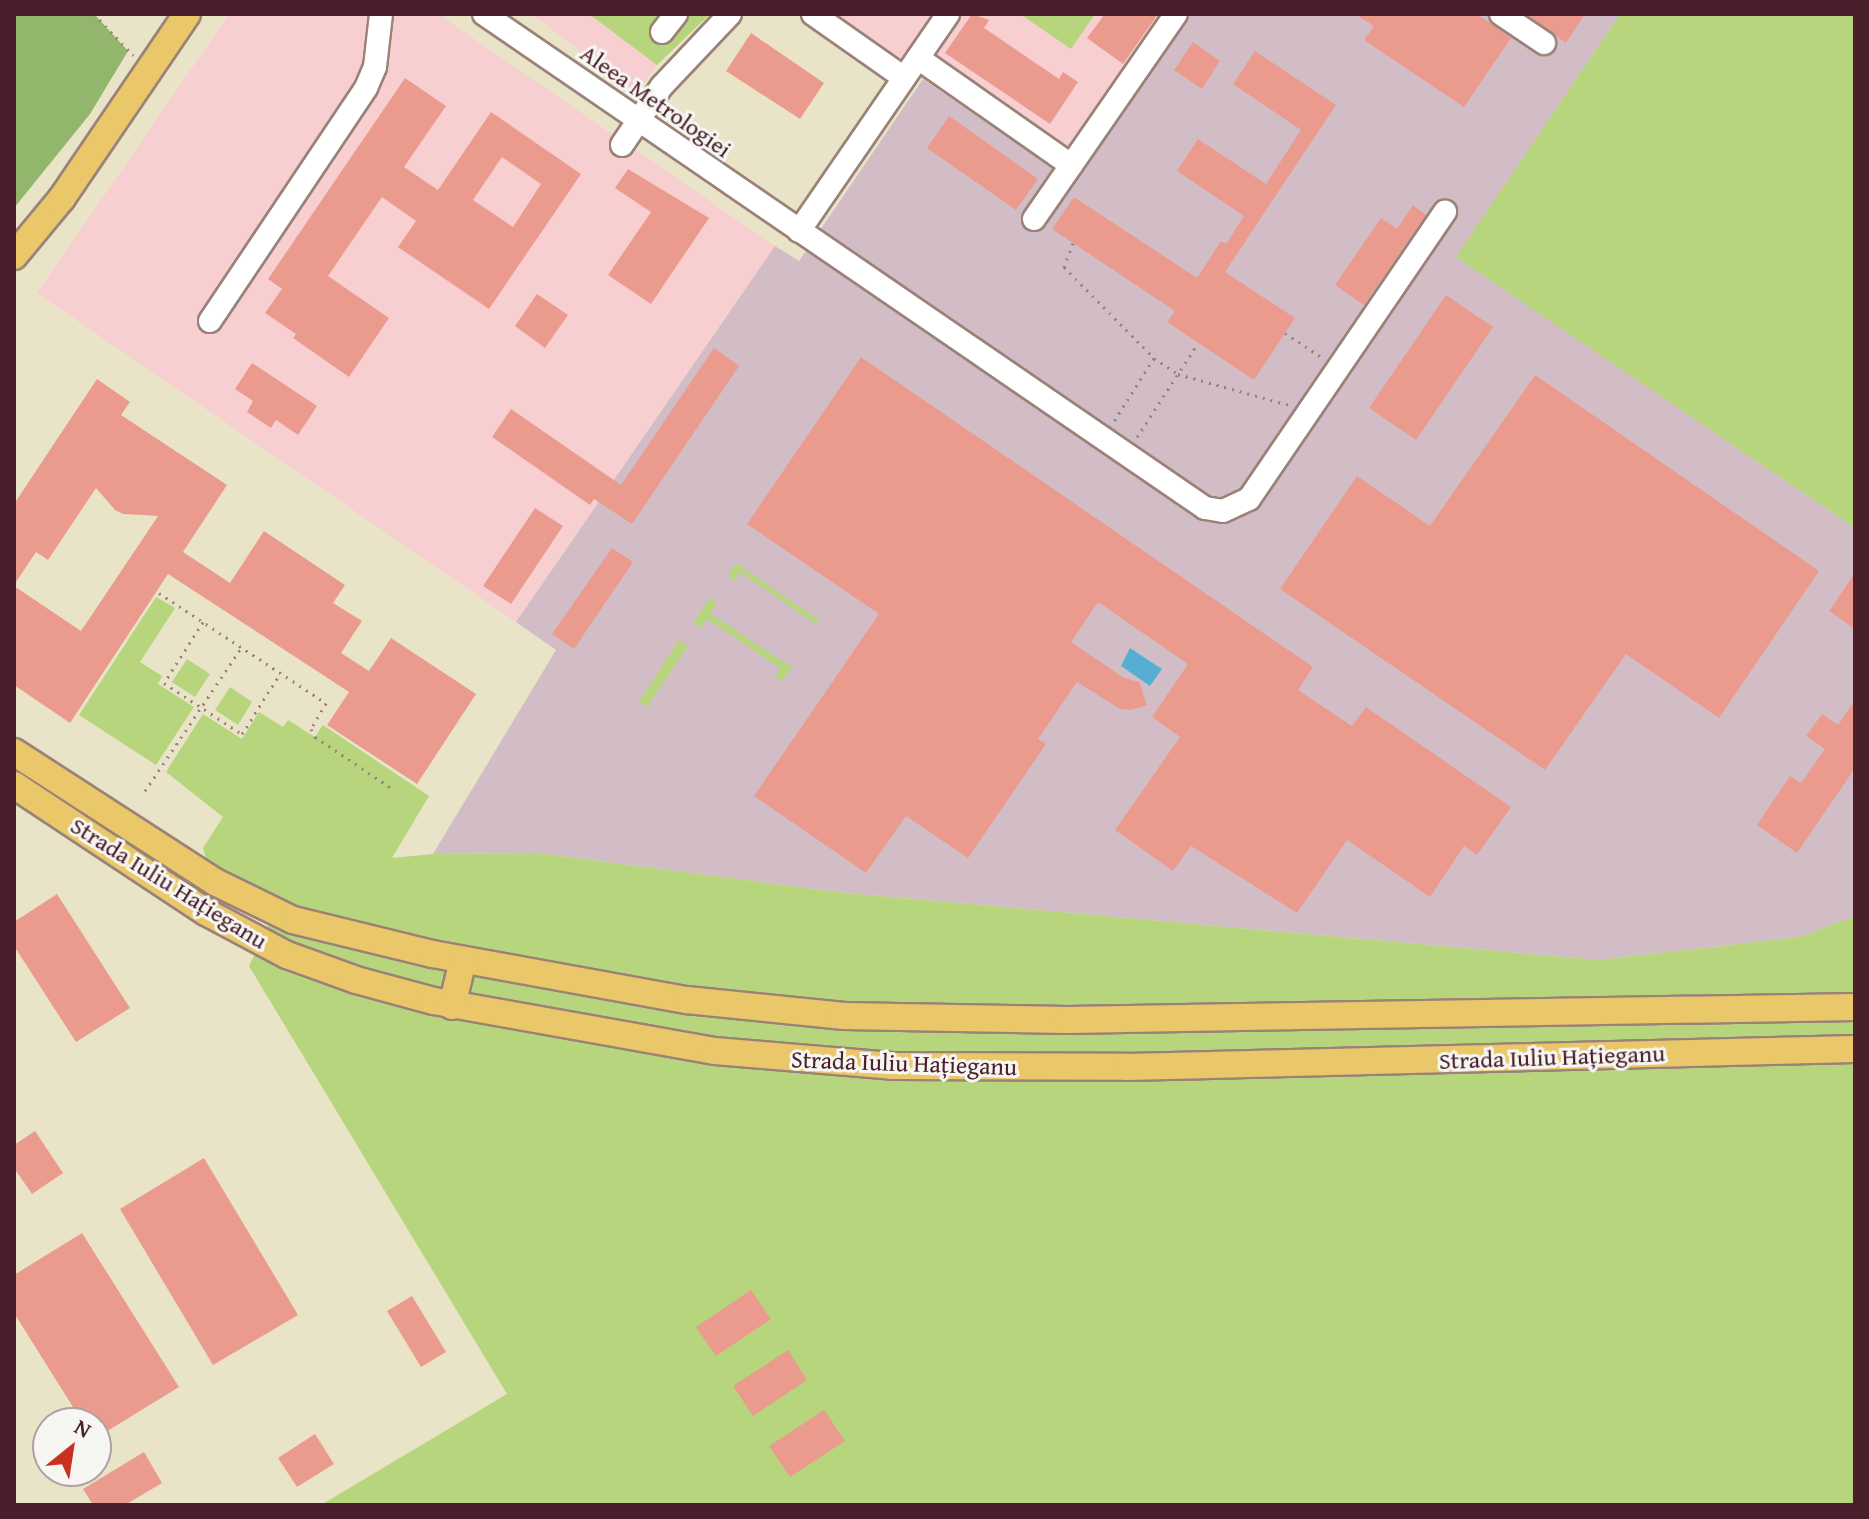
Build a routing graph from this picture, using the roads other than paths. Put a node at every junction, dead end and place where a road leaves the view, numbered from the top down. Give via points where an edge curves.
1 (381, 14) edge
2 (484, 14) edge
3 (676, 14) edge
4 (730, 14) edge
5 (813, 14) edge
6 (948, 14) edge
7 (1176, 14) edge
8 (1501, 14) edge
9 (180, 17) edge
10 (662, 32) dead end
11 (1544, 43) dead end
12 (918, 58) junction
13 (904, 78) junction
14 (638, 120) junction
15 (622, 145) dead end
16 (1071, 165) junction
17 (1445, 212) dead end
18 (1034, 219) dead end
19 (799, 231) junction
20 (14, 256) edge
21 (210, 321) dead end
22 (14, 752) edge
23 (14, 785) edge
24 (463, 960) junction
25 (452, 1006) junction
26 (1855, 1007) edge
27 (1501, 1014) junction
28 (1855, 1049) edge
29 (1502, 1058) junction

1 - 21 street via 375,67 366,88
2 - 14 street, Aleea Metrologiei
3 - 10 street
4 - 14 street via 662,86
5 - 13 street
6 - 12 street
7 - 16 street
8 - 11 street
9 - 20 main road via 62,198
12 - 13 street
12 - 16 street
13 - 19 street
14 - 15 street
14 - 19 street, Aleea Metrologiei
16 - 18 street
17 - 19 street, Aleea Metrologiei via 1249,499 1223,511 1205,508
22 - 24 main road, Strada Iuliu Hațieganu via 255,905 306,925
23 - 25 main road, Strada Iuliu Hațieganu via 246,935 356,980
24 - 25 main road
24 - 27 main road, Strada Iuliu Hațieganu via 687,1000 832,1015 1097,1020
25 - 29 main road, Strada Iuliu Hațieganu via 715,1051 837,1063 1127,1067
26 - 27 main road, Strada Iuliu Hațieganu
27 - 29 main road
28 - 29 main road, Strada Iuliu Hațieganu

